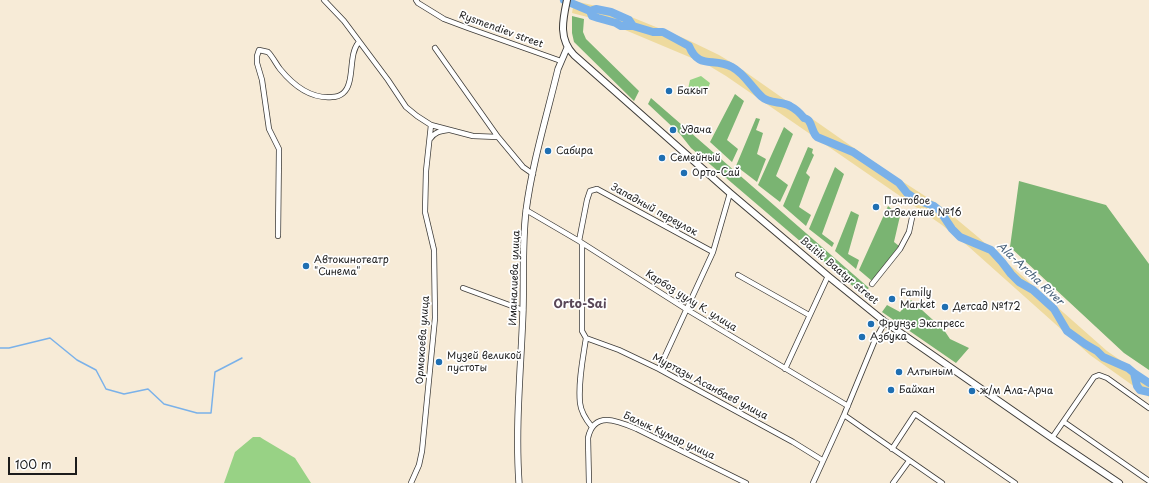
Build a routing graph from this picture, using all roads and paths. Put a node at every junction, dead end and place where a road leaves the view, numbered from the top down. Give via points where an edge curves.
1 (324, 0) edge
2 (416, 0) edge
3 (567, 0) edge
4 (359, 42) junction
5 (435, 48) dead end
6 (568, 48) junction
7 (561, 60) junction
8 (431, 124) junction
9 (450, 130) junction
10 (498, 137) junction
11 (430, 139) junction
12 (533, 174) junction
13 (730, 193) junction
14 (526, 210) junction
15 (913, 213) dead end
16 (278, 236) dead end
17 (581, 243) junction
18 (713, 252) junction
19 (738, 275) dead end
20 (828, 276) junction
21 (872, 284) dead end
22 (463, 288) dead end
23 (523, 310) junction
24 (686, 310) junction
25 (809, 315) junction
26 (885, 322) junction
27 (586, 338) junction
28 (659, 369) junction
29 (785, 369) junction
30 (848, 406) junction
31 (1149, 408) edge
32 (844, 415) junction
33 (1064, 422) junction
34 (592, 427) junction
35 (1052, 438) junction
36 (892, 449) junction
37 (822, 460) junction
38 (909, 461) junction
39 (1149, 481) edge
40 (411, 483) edge
41 (519, 483) edge
42 (589, 483) edge
43 (746, 483) edge
44 (813, 483) edge
45 (893, 483) edge
46 (942, 483) edge
47 (1015, 483) edge
48 (1119, 483) edge

1 - 4 street
2 - 7 street, Rysmendiev street via 444,19
3 - 6 main road via 564,38
4 - 8 street via 406,106
4 - 16 street via 354,48 352,72 346,90 334,97 318,97 306,93 288,78 268,52 258,52 257,63 262,80 268,129 279,149
5 - 10 street
6 - 7 street, Иманалиева улица
6 - 13 main road, Baitik Baatyr street
7 - 12 street, Иманалиева улица
8 - 9 street
8 - 11 street, Ормокоева улица
9 - 10 street via 473,136
9 - 11 street via 437,132
10 - 12 street via 523,167
11 - 40 street, Ормокоева улица via 425,212 434,250 435,318 422,451
12 - 14 street, Иманалиева улица
13 - 18 street
13 - 20 main road, Baitik Baatyr street
14 - 17 street, Карбоз уулу К. улица
14 - 23 street, Иманалиева улица
15 - 21 street via 909,232 900,249
17 - 18 street, Западный переулок via 587,200 590,190 597,189
17 - 24 street, Карбоз уулу К. улица
17 - 27 street via 582,331
18 - 24 street
19 - 25 street
20 - 25 street
20 - 26 main road, Baitik Baatyr street
22 - 23 street
23 - 41 street, Иманалиева улица via 517,456
24 - 28 street
24 - 29 street, Карбоз уулу К. улица
25 - 29 street
26 - 30 street
26 - 35 main road, Baitik Baatyr street
27 - 28 street, Муртазы Асанбаев улица
27 - 34 street via 581,369 580,404 586,420
28 - 37 street, Муртазы Асанбаев улица
29 - 30 street, Карбоз уулу К. улица
30 - 32 street
31 - 33 street via 1099,375 1094,376
32 - 36 street
32 - 37 street
33 - 35 street
33 - 39 street
34 - 42 street via 588,438
34 - 43 street, Балык Кумар улица via 606,420 621,422
35 - 48 main road, Baitik Baatyr street
36 - 38 street
36 - 47 street via 915,414
37 - 44 street
38 - 45 street
38 - 46 street

